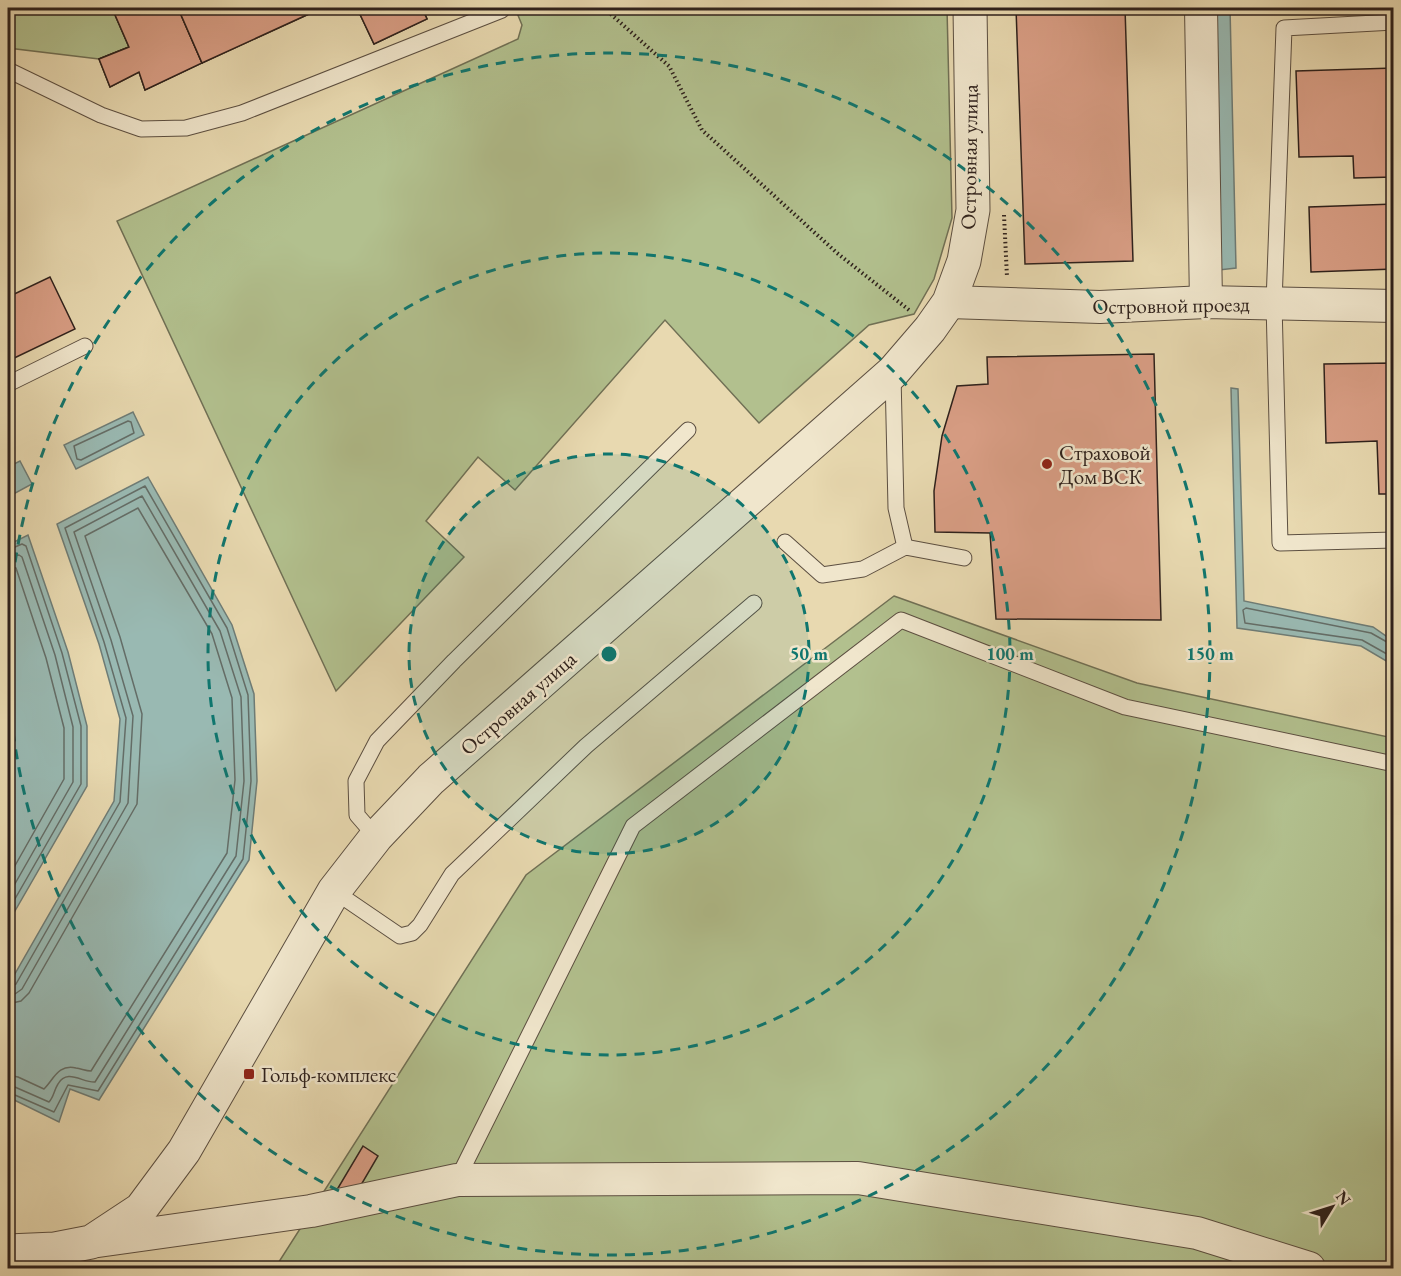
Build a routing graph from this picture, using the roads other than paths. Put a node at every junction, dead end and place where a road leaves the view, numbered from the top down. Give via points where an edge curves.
1 (970, 8) edge
2 (1201, 8) edge
3 (502, 10) dead end
4 (1394, 21) edge
5 (8, 70) edge
6 (949, 302) junction
7 (1206, 302) junction
8 (1274, 303) junction
9 (1394, 306) edge
10 (85, 346) dead end
11 (892, 372) junction
12 (8, 384) edge
13 (688, 430) dead end
14 (1394, 540) edge
15 (785, 542) dead end
16 (905, 547) junction
17 (964, 558) dead end
18 (754, 603) dead end
19 (1394, 764) edge
20 (376, 837) junction
21 (334, 891) junction
22 (457, 1180) junction
23 (91, 1242) junction
24 (8, 1251) edge
25 (1309, 1269) edge

1 - 6 street, Островная улица via 973,210 964,261
2 - 7 street
3 - 5 lane via 242,113 186,128 141,129 101,115
4 - 8 lane via 1284,28
6 - 7 street, Островной проезд via 1100,307
6 - 11 street, Островная улица
7 - 8 street, Островной проезд
8 - 9 street, Островной проезд
8 - 14 lane via 1280,543
10 - 12 lane
11 - 16 lane via 896,508
11 - 20 street, Островная улица via 431,779
13 - 20 lane via 377,741 356,781 357,815
15 - 16 lane via 822,575 863,568
16 - 17 lane
18 - 21 lane via 586,746 452,874 412,933 400,936
19 - 22 lane via 1125,707 901,620 633,826
20 - 21 street, Островная улица
21 - 23 street, Островная улица via 184,1151 141,1209
22 - 23 street via 311,1212
22 - 25 street via 858,1178 1197,1233
23 - 24 street, Островная улица via 55,1249

